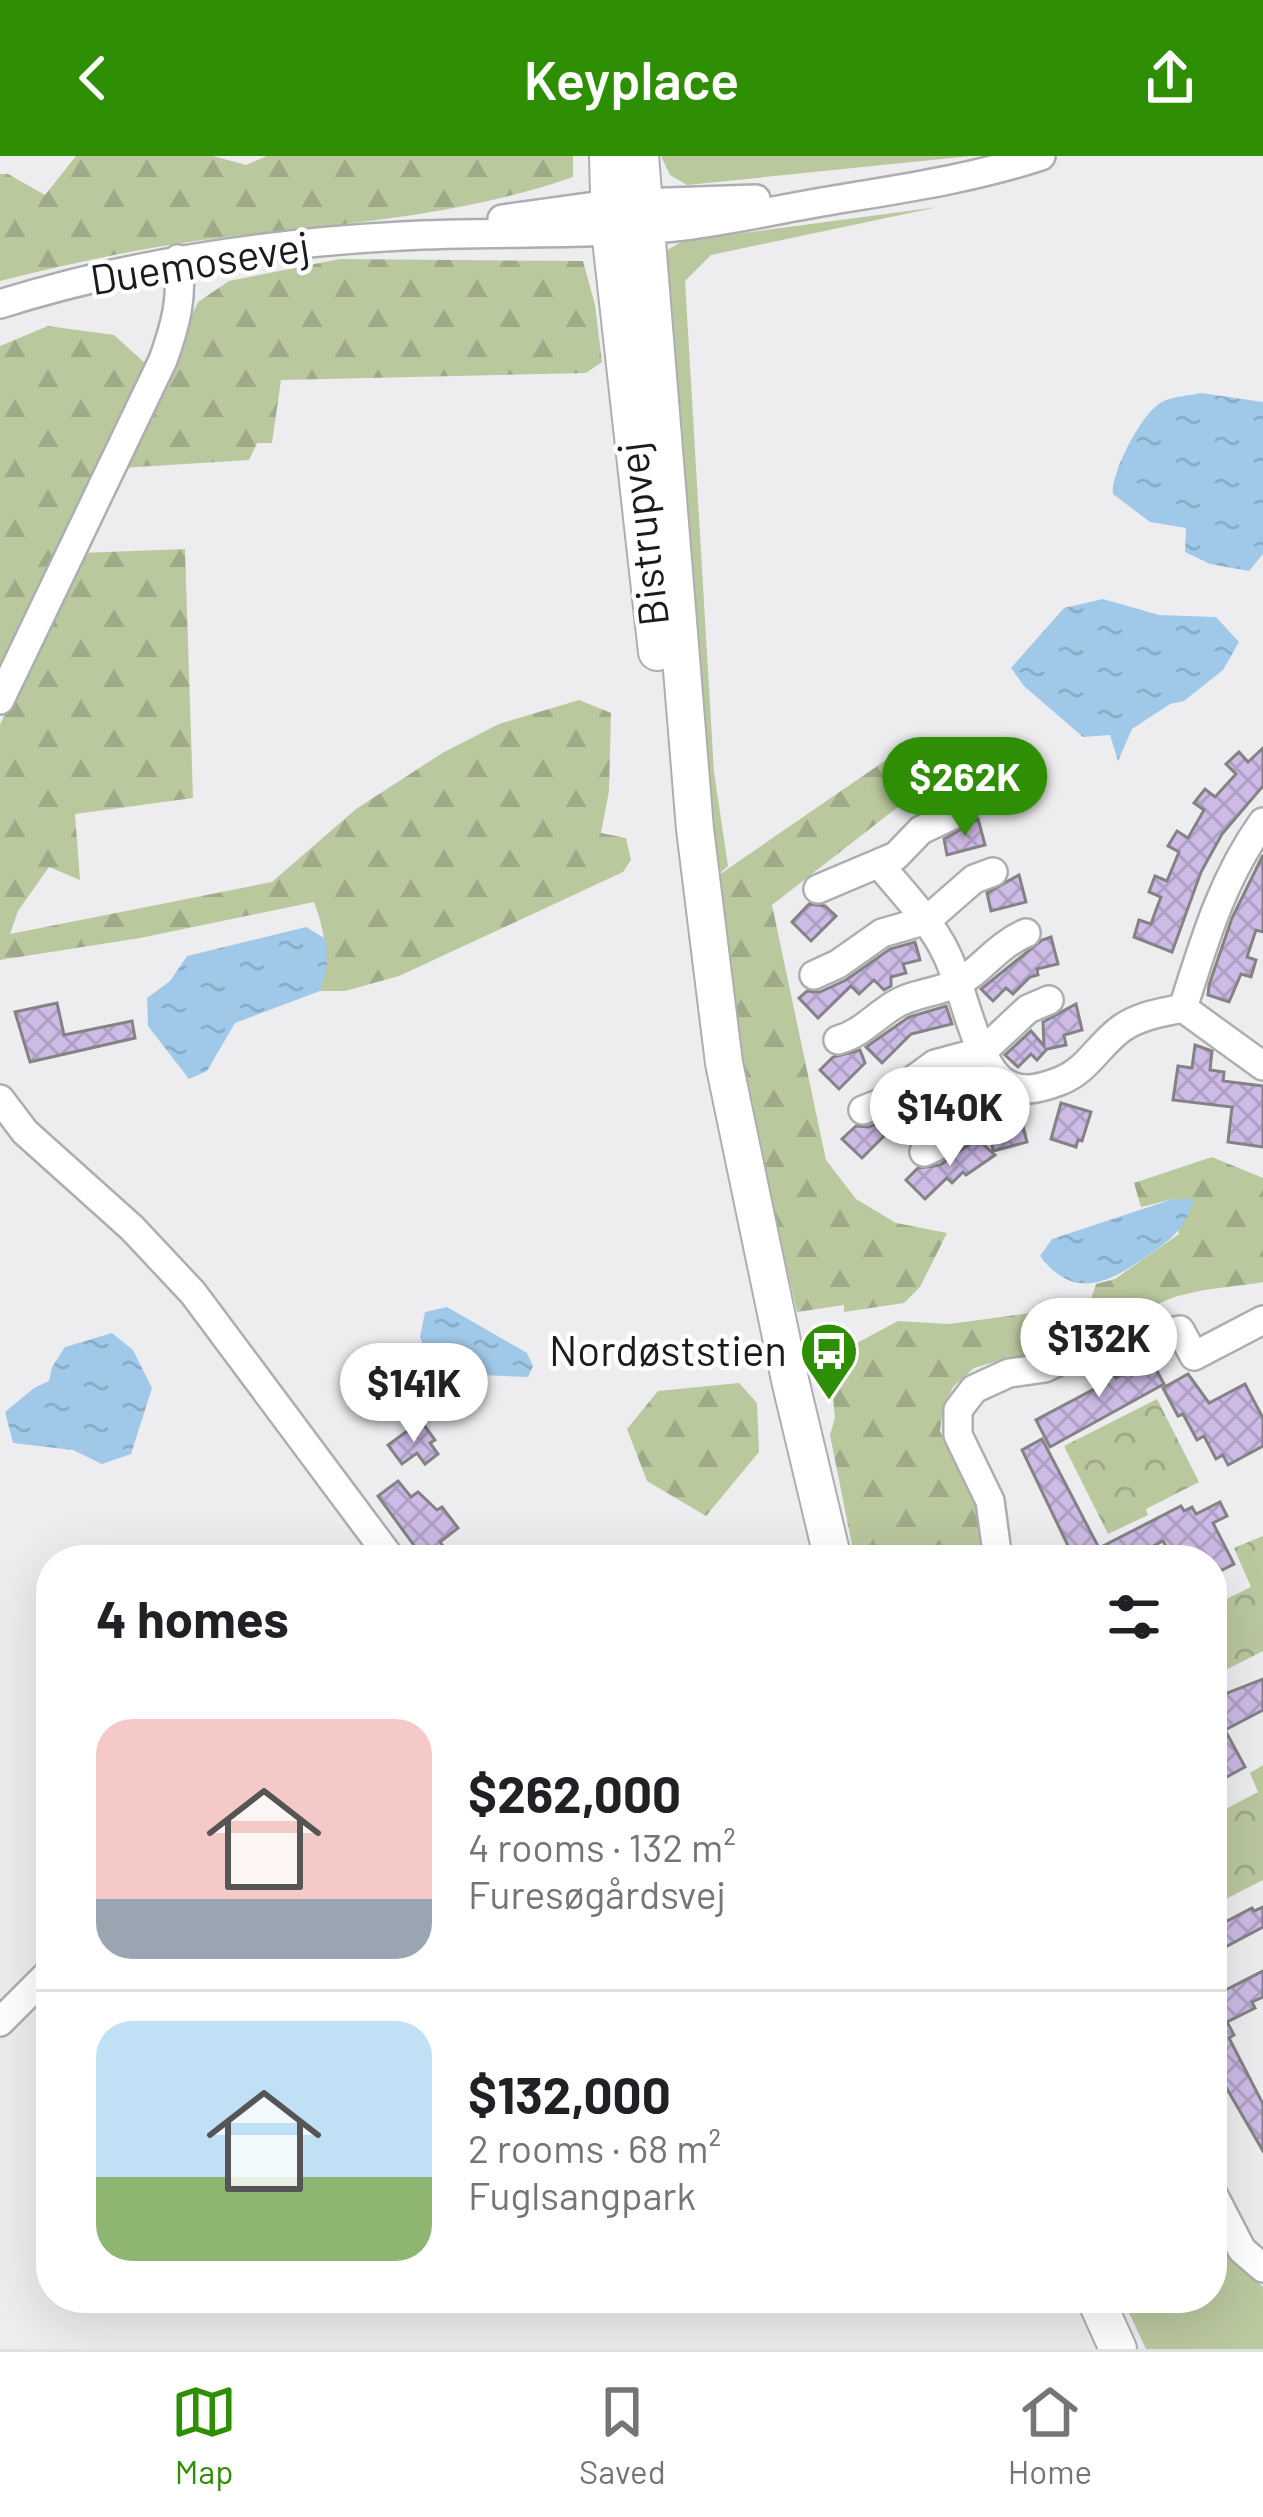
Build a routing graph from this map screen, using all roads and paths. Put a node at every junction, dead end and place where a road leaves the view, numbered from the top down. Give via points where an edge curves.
1 (608, 156) edge
2 (640, 156) edge
3 (1041, 156) edge
4 (626, 216) junction
5 (178, 259) junction
6 (0, 304) edge
7 (0, 700) edge
8 (953, 815) dead end
9 (1263, 822) edge
10 (880, 865) junction
11 (993, 872) dead end
12 (818, 889) dead end
13 (926, 920) junction
14 (1026, 933) dead end
15 (814, 975) dead end
16 (959, 983) junction
17 (1049, 1000) dead end
18 (1183, 1008) junction
19 (838, 1040) dead end
20 (983, 1051) junction
21 (1263, 1066) edge
22 (1014, 1088) junction
23 (0, 1099) edge
24 (863, 1110) dead end
25 (924, 1152) dead end
26 (1263, 1320) edge
27 (381, 1545) edge
28 (829, 1545) edge
29 (996, 1545) edge
30 (36, 1986) edge
31 (0, 2022) edge
32 (1227, 2221) edge
33 (1263, 2269) edge
34 (1102, 2313) edge
35 (1118, 2349) edge

1 - 4 main road, Bistrupvej
2 - 4 main road, Bistrupvej
3 - 4 street, Duemosevej via 687,225
4 - 5 street, Duemosevej
4 - 28 main road, Bistrupvej via 728,1085
5 - 6 street, Duemosevej
5 - 7 street via 182,294 163,360
8 - 10 street
9 - 18 street via 1218,901
10 - 12 street
10 - 13 street
11 - 13 street
13 - 15 street via 882,933
13 - 16 street
14 - 16 street
16 - 19 street via 913,996 861,1034
16 - 20 street
17 - 20 street
18 - 21 street
18 - 22 street via 1120,1029 1067,1078
20 - 22 street via 996,1076
20 - 24 street via 935,1064
22 - 25 street via 1001,1108
23 - 27 street via 193,1293
26 - 29 street via 1194,1355 1180,1330 1086,1347 974,1389 958,1410 958,1435 990,1501
30 - 31 street
32 - 33 street
34 - 35 main road

